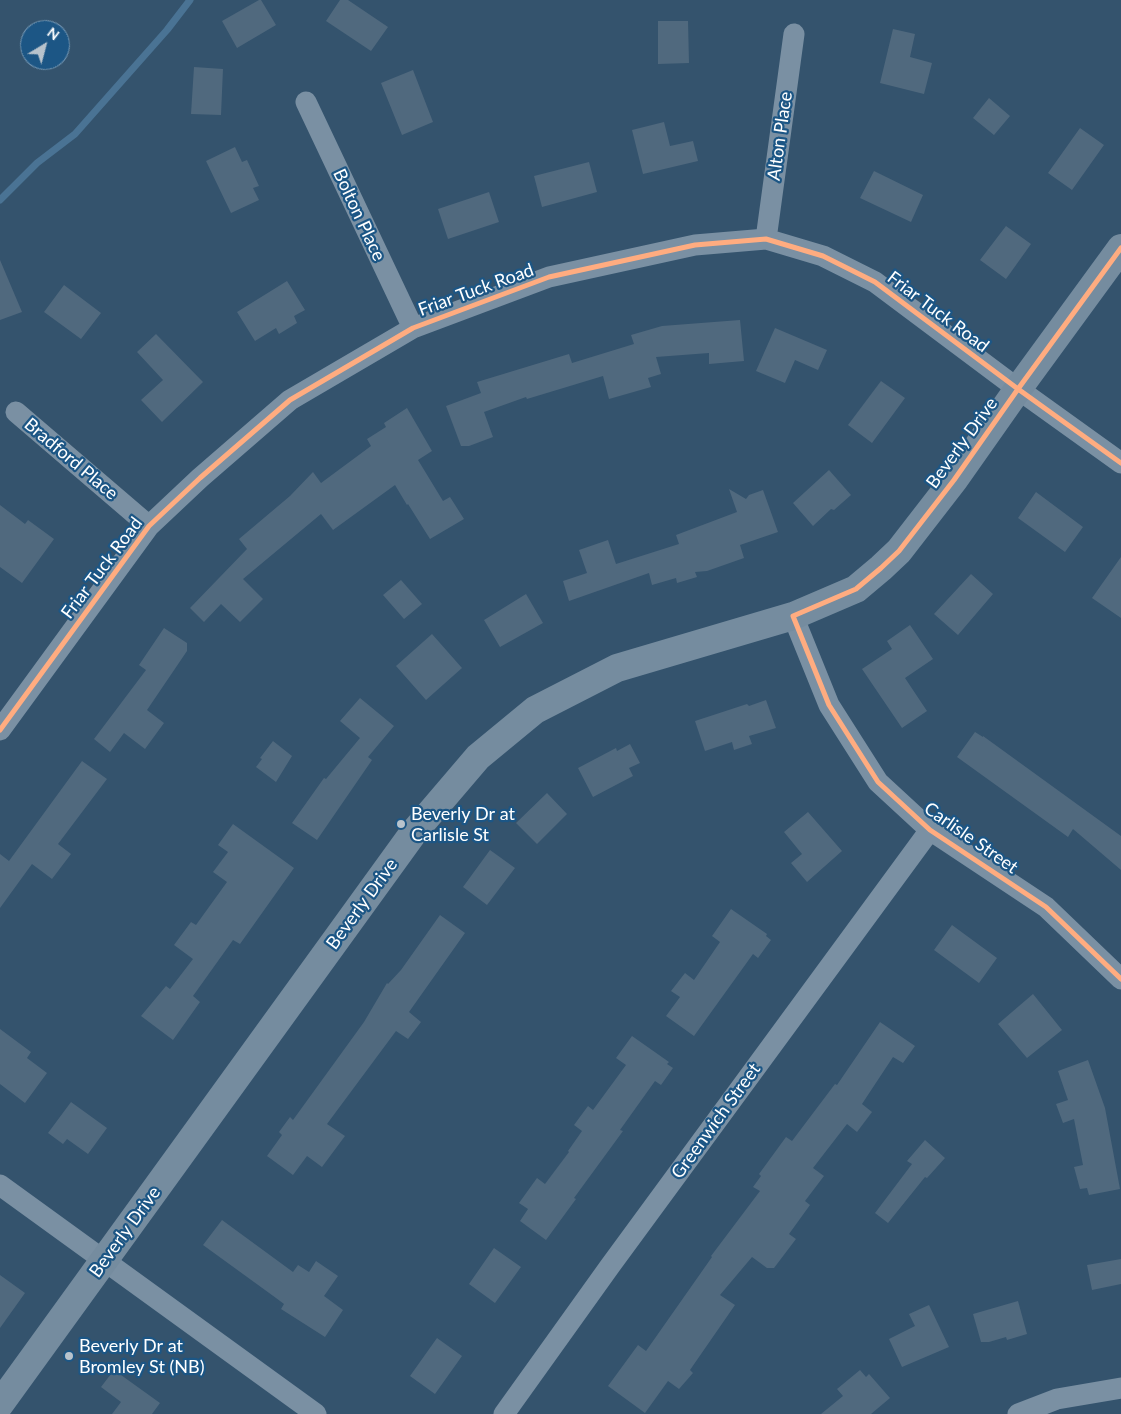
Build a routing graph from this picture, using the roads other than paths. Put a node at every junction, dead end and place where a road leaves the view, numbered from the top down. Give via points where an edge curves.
1 (794, 34) dead end
2 (306, 102) dead end
3 (766, 239) junction
4 (1121, 248) edge
5 (413, 328) junction
6 (1018, 389) junction
7 (16, 412) dead end
8 (1121, 463) edge
9 (149, 526) junction
10 (793, 616) junction
11 (0, 730) edge
12 (930, 830) junction
13 (1121, 979) edge
14 (0, 1185) edge
15 (105, 1261) junction
16 (1121, 1388) edge
17 (0, 1404) edge
18 (316, 1414) edge
19 (504, 1414) edge
20 (1018, 1414) edge

1 - 3 street, Alton Place
2 - 5 street, Bolton Place
3 - 5 street, Friar Tuck Road via 695,245 549,277
3 - 6 street, Friar Tuck Road via 824,256 875,282
4 - 6 street, Beverly Drive
5 - 9 street, Friar Tuck Road via 290,400
6 - 8 street, Friar Tuck Road
6 - 10 street, Beverly Drive via 899,551 856,589
7 - 9 street, Bradford Place
9 - 11 street, Friar Tuck Road
10 - 12 street, Carlisle Street via 829,705 878,782
10 - 15 street, Beverly Drive via 617,668 535,710 478,757 414,832
12 - 13 street, Carlisle Street via 1046,907
12 - 19 street, Greenwich Street
14 - 15 street
15 - 17 street, Beverly Drive
15 - 18 street
16 - 20 street via 1056,1399

